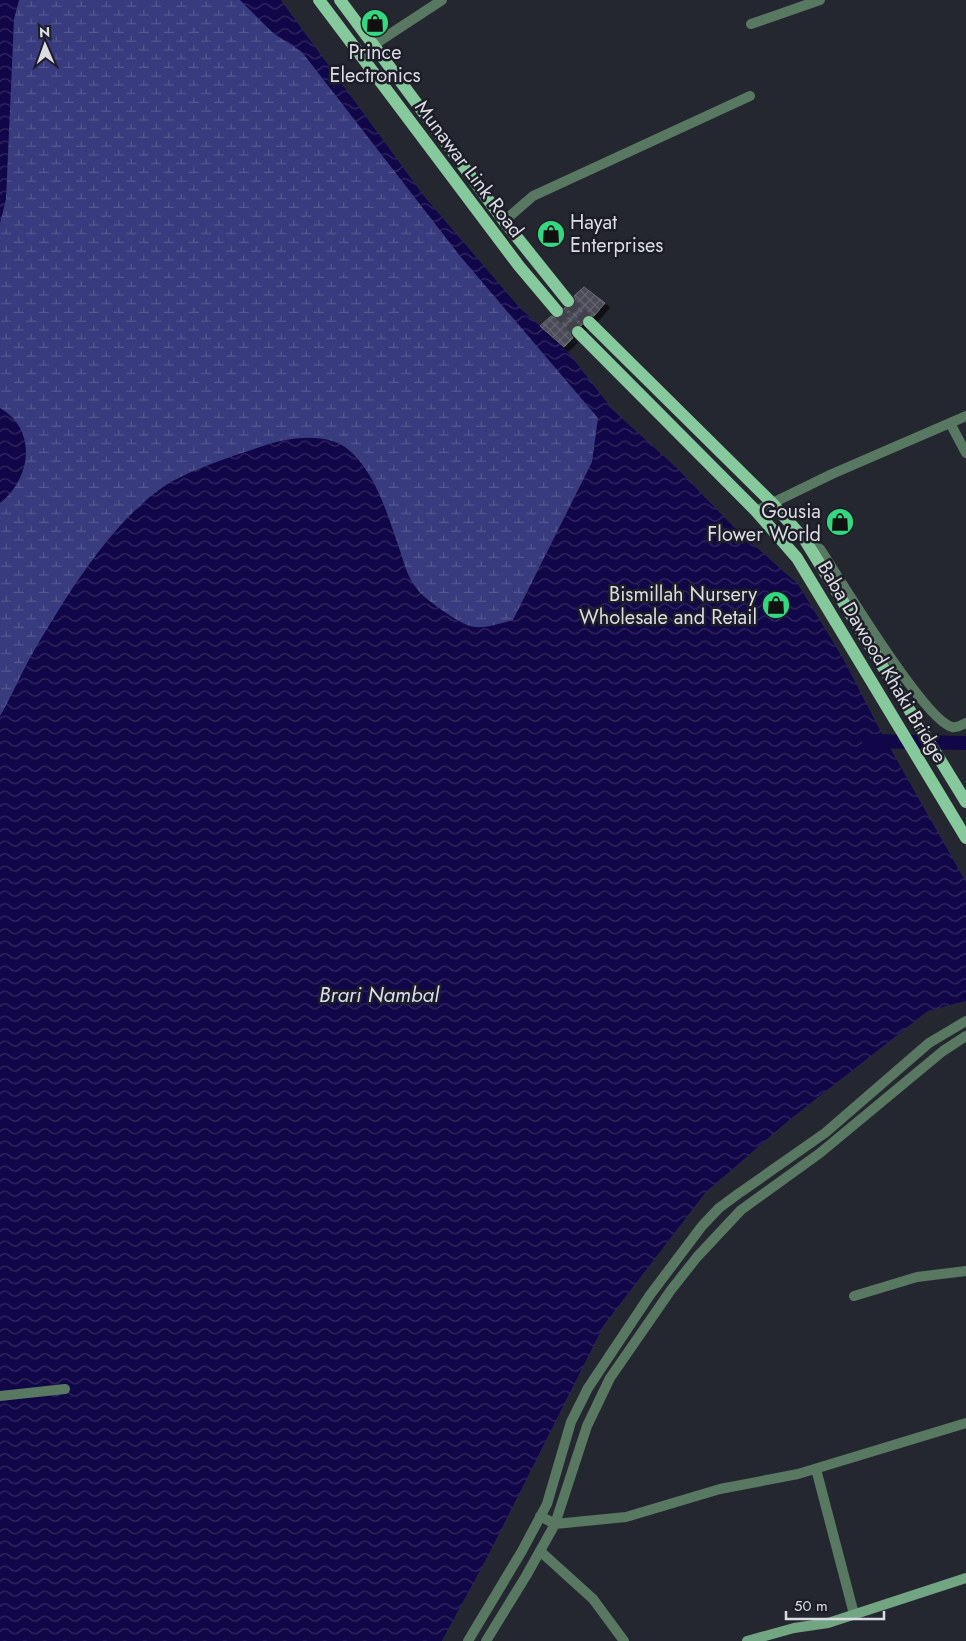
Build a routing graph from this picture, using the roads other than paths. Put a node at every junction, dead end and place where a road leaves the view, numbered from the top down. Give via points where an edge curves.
1 (318, 0) edge
2 (340, 0) edge
3 (442, 0) edge
4 (820, 0) edge
5 (751, 24) dead end
6 (375, 44) junction
7 (750, 96) dead end
8 (504, 221) junction
9 (492, 230) junction
10 (568, 301) tunnel mouth
11 (557, 311) tunnel mouth
12 (589, 322) tunnel mouth
13 (578, 332) tunnel mouth
14 (966, 416) edge
15 (950, 423) junction
16 (966, 453) edge
17 (772, 503) junction
18 (756, 511) junction
19 (809, 545) junction
20 (966, 723) edge
21 (966, 802) edge
22 (966, 838) edge
23 (966, 1021) edge
24 (966, 1036) edge
25 (966, 1270) edge
26 (660, 1281) junction
27 (671, 1290) junction
28 (854, 1296) dead end
29 (65, 1389) dead end
30 (0, 1396) edge
31 (966, 1423) edge
32 (816, 1469) junction
33 (540, 1516) junction
34 (555, 1524) junction
35 (540, 1551) junction
36 (966, 1578) edge
37 (854, 1614) junction
38 (468, 1641) edge
39 (486, 1641) edge
40 (624, 1641) edge
41 (747, 1641) edge

1 - 9 main road, Munawar Link Road
2 - 6 main road, Munawar Link Road
3 - 6 street
4 - 5 street
6 - 8 main road, Munawar Link Road
7 - 8 street via 533,196
8 - 9 main road
8 - 10 main road, Munawar Link Road
9 - 11 main road, Munawar Link Road
12 - 17 main road
13 - 18 main road
14 - 15 street
15 - 16 street
15 - 17 street
17 - 18 street
17 - 19 main road
18 - 22 main road, Baba Dawood Khaki Bridge via 797,558
19 - 20 street via 820,549 923,703 948,726
19 - 21 main road, Baba Dawood Khaki Bridge
23 - 26 street via 929,1043 825,1133 719,1208
24 - 27 street via 820,1153 742,1210 720,1230
25 - 28 street via 917,1277
26 - 27 street
26 - 33 street via 579,1404 547,1504
27 - 34 street via 610,1378 598,1401
29 - 30 street
31 - 32 street
32 - 34 street via 720,1489 626,1517
32 - 37 street
33 - 34 street
33 - 38 street
34 - 35 street
35 - 39 street
35 - 40 street via 593,1599
36 - 37 street
37 - 41 street

